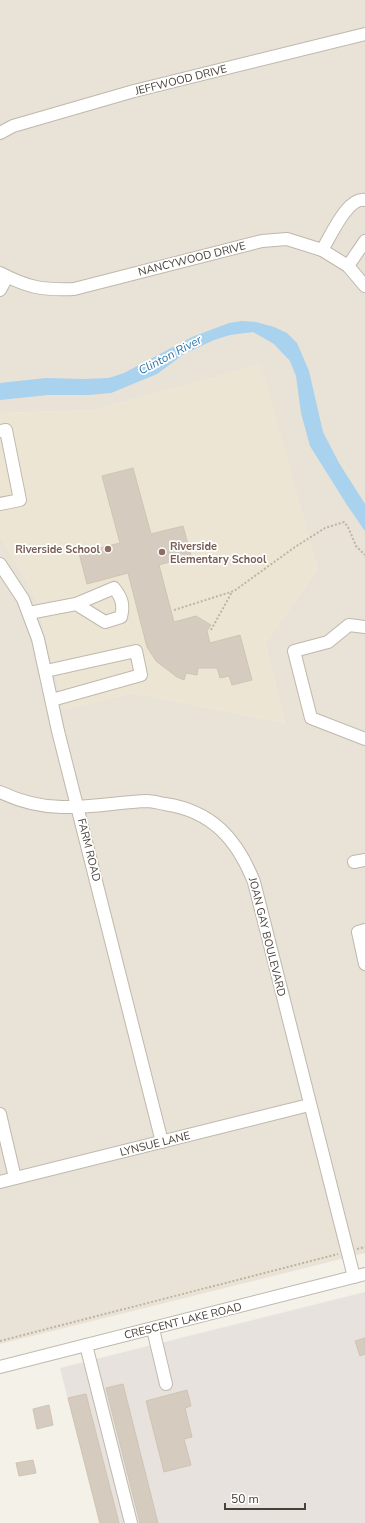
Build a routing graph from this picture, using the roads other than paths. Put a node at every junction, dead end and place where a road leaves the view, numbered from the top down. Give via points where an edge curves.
1 (365, 34) edge
2 (0, 133) edge
3 (365, 200) edge
4 (365, 241) edge
5 (322, 250) junction
6 (348, 266) junction
7 (4, 275) edge
8 (365, 286) edge
9 (0, 290) edge
10 (0, 431) edge
11 (0, 504) edge
12 (0, 564) edge
13 (76, 604) dead end
14 (29, 613) junction
15 (365, 627) edge
16 (46, 671) junction
17 (52, 700) junction
18 (365, 739) edge
19 (0, 792) edge
20 (78, 806) junction
21 (365, 930) edge
22 (365, 964) edge
23 (309, 1105) junction
24 (0, 1114) edge
25 (162, 1142) junction
26 (15, 1178) junction
27 (0, 1182) edge
28 (359, 1276) edge
29 (153, 1329) junction
30 (86, 1345) junction
31 (0, 1367) edge
32 (166, 1384) dead end
33 (131, 1523) edge

1 - 2 street, JEFFWOOD DRIVE via 134,92 13,126
3 - 5 street via 359,199 350,204
4 - 6 street
5 - 6 street, NANCYWOOD DRIVE
5 - 7 street, NANCYWOOD DRIVE via 287,239 262,241 74,289 48,290 22,285
6 - 8 street, NANCYWOOD DRIVE
7 - 9 street
10 - 11 street via 6,430 20,500
12 - 14 street, FARM ROAD
13 - 14 street
14 - 16 street, FARM ROAD
15 - 18 street via 349,625 328,642 294,651 311,718
16 - 17 street, FARM ROAD
16 - 17 street via 136,651 142,675
17 - 20 street, FARM ROAD
19 - 20 street, JOAN GAY BOULEVARD via 33,804 61,808
20 - 23 street, JOAN GAY BOULEVARD via 149,801 180,806 202,814 237,846 254,882
20 - 25 street, FARM ROAD
21 - 22 street via 358,932
23 - 25 street, LYNSUE LANE
23 - 28 street, JOAN GAY BOULEVARD via 347,1251
24 - 26 street
25 - 26 street, LYNSUE LANE
26 - 27 street, LYNSUE LANE
28 - 29 street, CRESCENT LAKE ROAD
29 - 30 street, CRESCENT LAKE ROAD
29 - 32 street
30 - 31 street, CRESCENT LAKE ROAD
30 - 33 street

